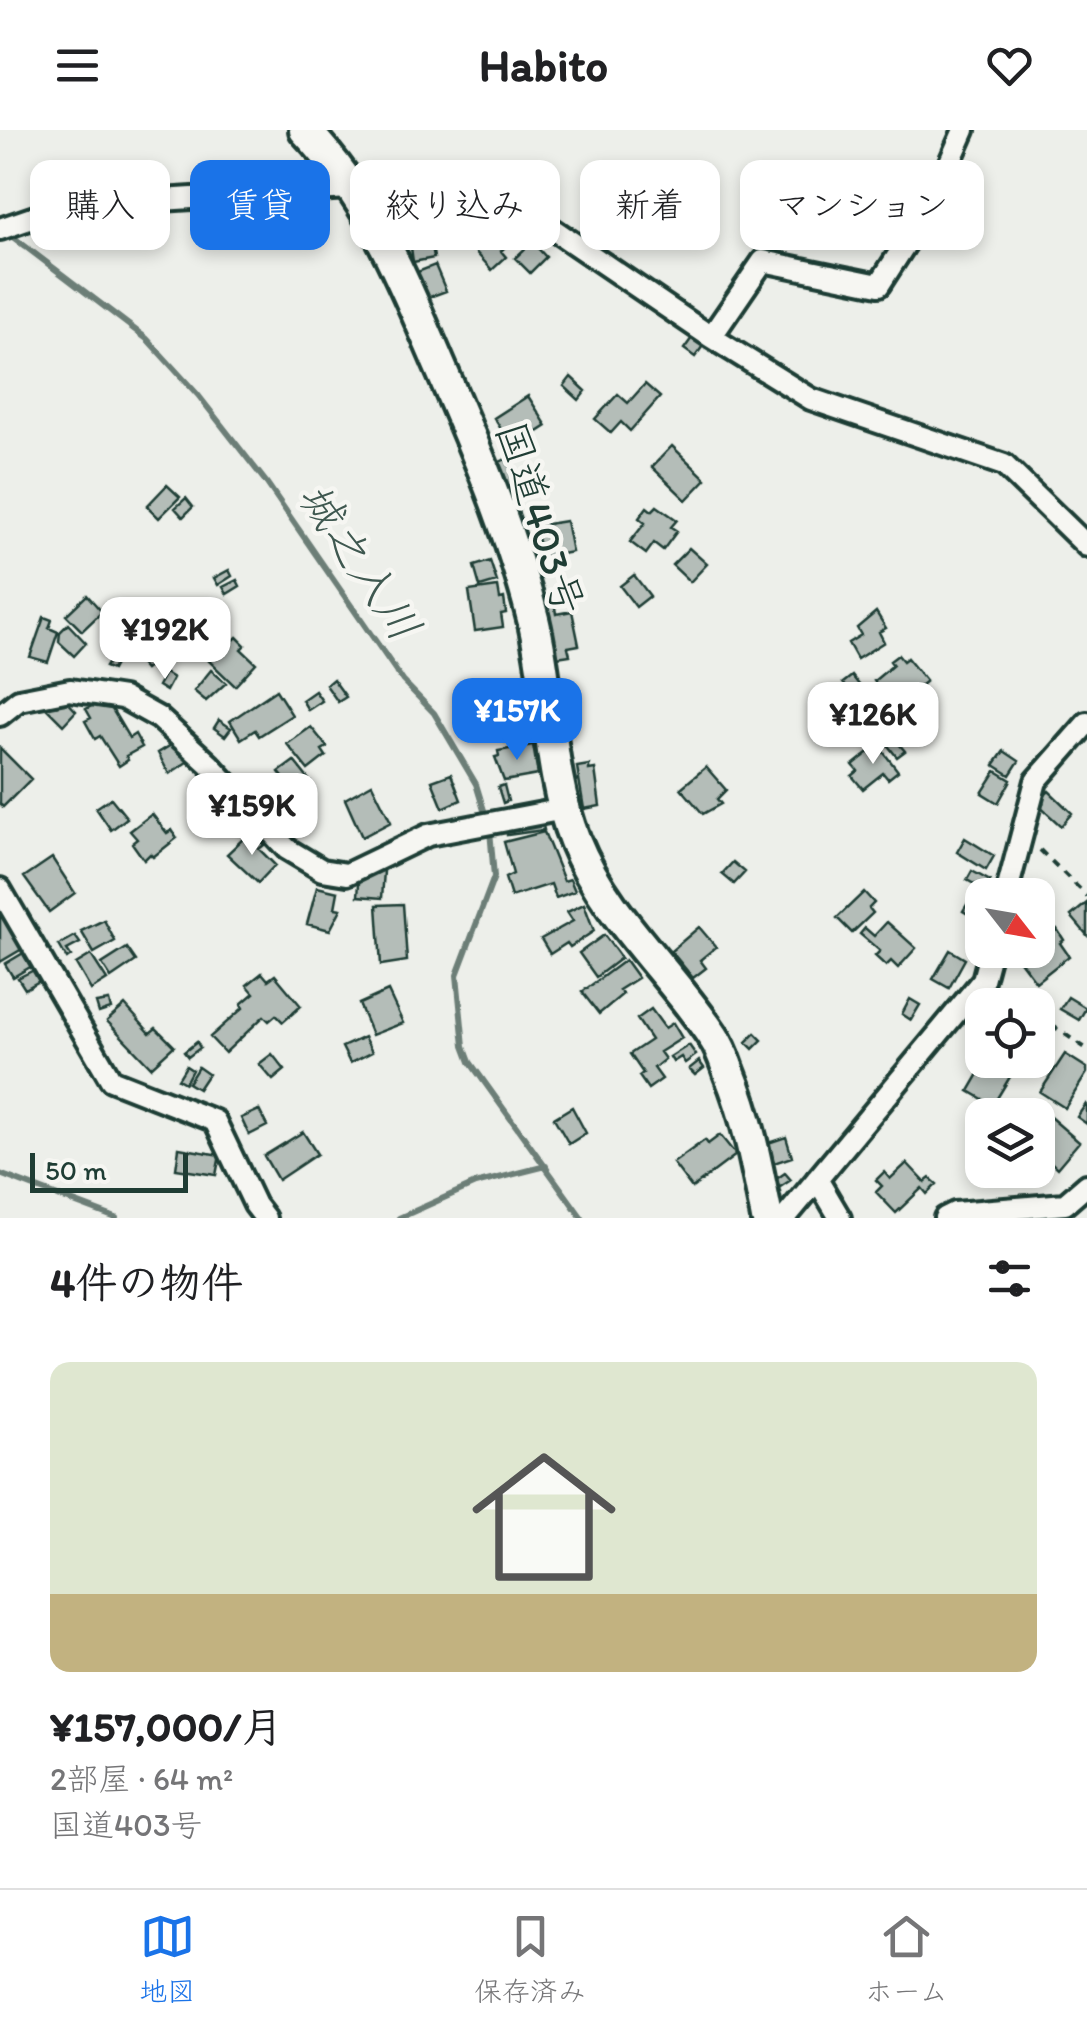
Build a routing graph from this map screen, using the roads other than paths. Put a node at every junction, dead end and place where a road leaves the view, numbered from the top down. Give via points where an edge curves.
1 (305, 130) edge
2 (964, 130) edge
3 (350, 183) edge
4 (350, 189) edge
5 (0, 230) edge
6 (560, 234) edge
7 (389, 250) edge
8 (710, 337) junction
9 (1087, 546) edge
10 (0, 715) edge
11 (1087, 723) edge
12 (564, 809) junction
13 (1010, 878) edge
14 (0, 889) edge
15 (986, 968) edge
16 (818, 1179) junction
17 (1087, 1185) edge
18 (265, 1218) edge
19 (767, 1218) edge
20 (784, 1218) edge
21 (840, 1218) edge
22 (945, 1218) edge

1 - 3 highway, 国道403号
2 - 8 street via 933,201 880,285 763,262
4 - 5 street via 66,206
6 - 8 street
7 - 12 highway, 国道403号 via 504,522 546,681
8 - 9 street via 811,400 1004,466
10 - 12 street via 18,700 70,690 123,698 160,718 286,849 322,870 347,874 428,835
11 - 13 street via 1036,782
12 - 19 highway, 国道403号 via 587,871 716,1040 748,1118
14 - 18 street via 111,1080 215,1122
15 - 16 street
16 - 20 street
16 - 21 street
17 - 22 street via 1065,1204

